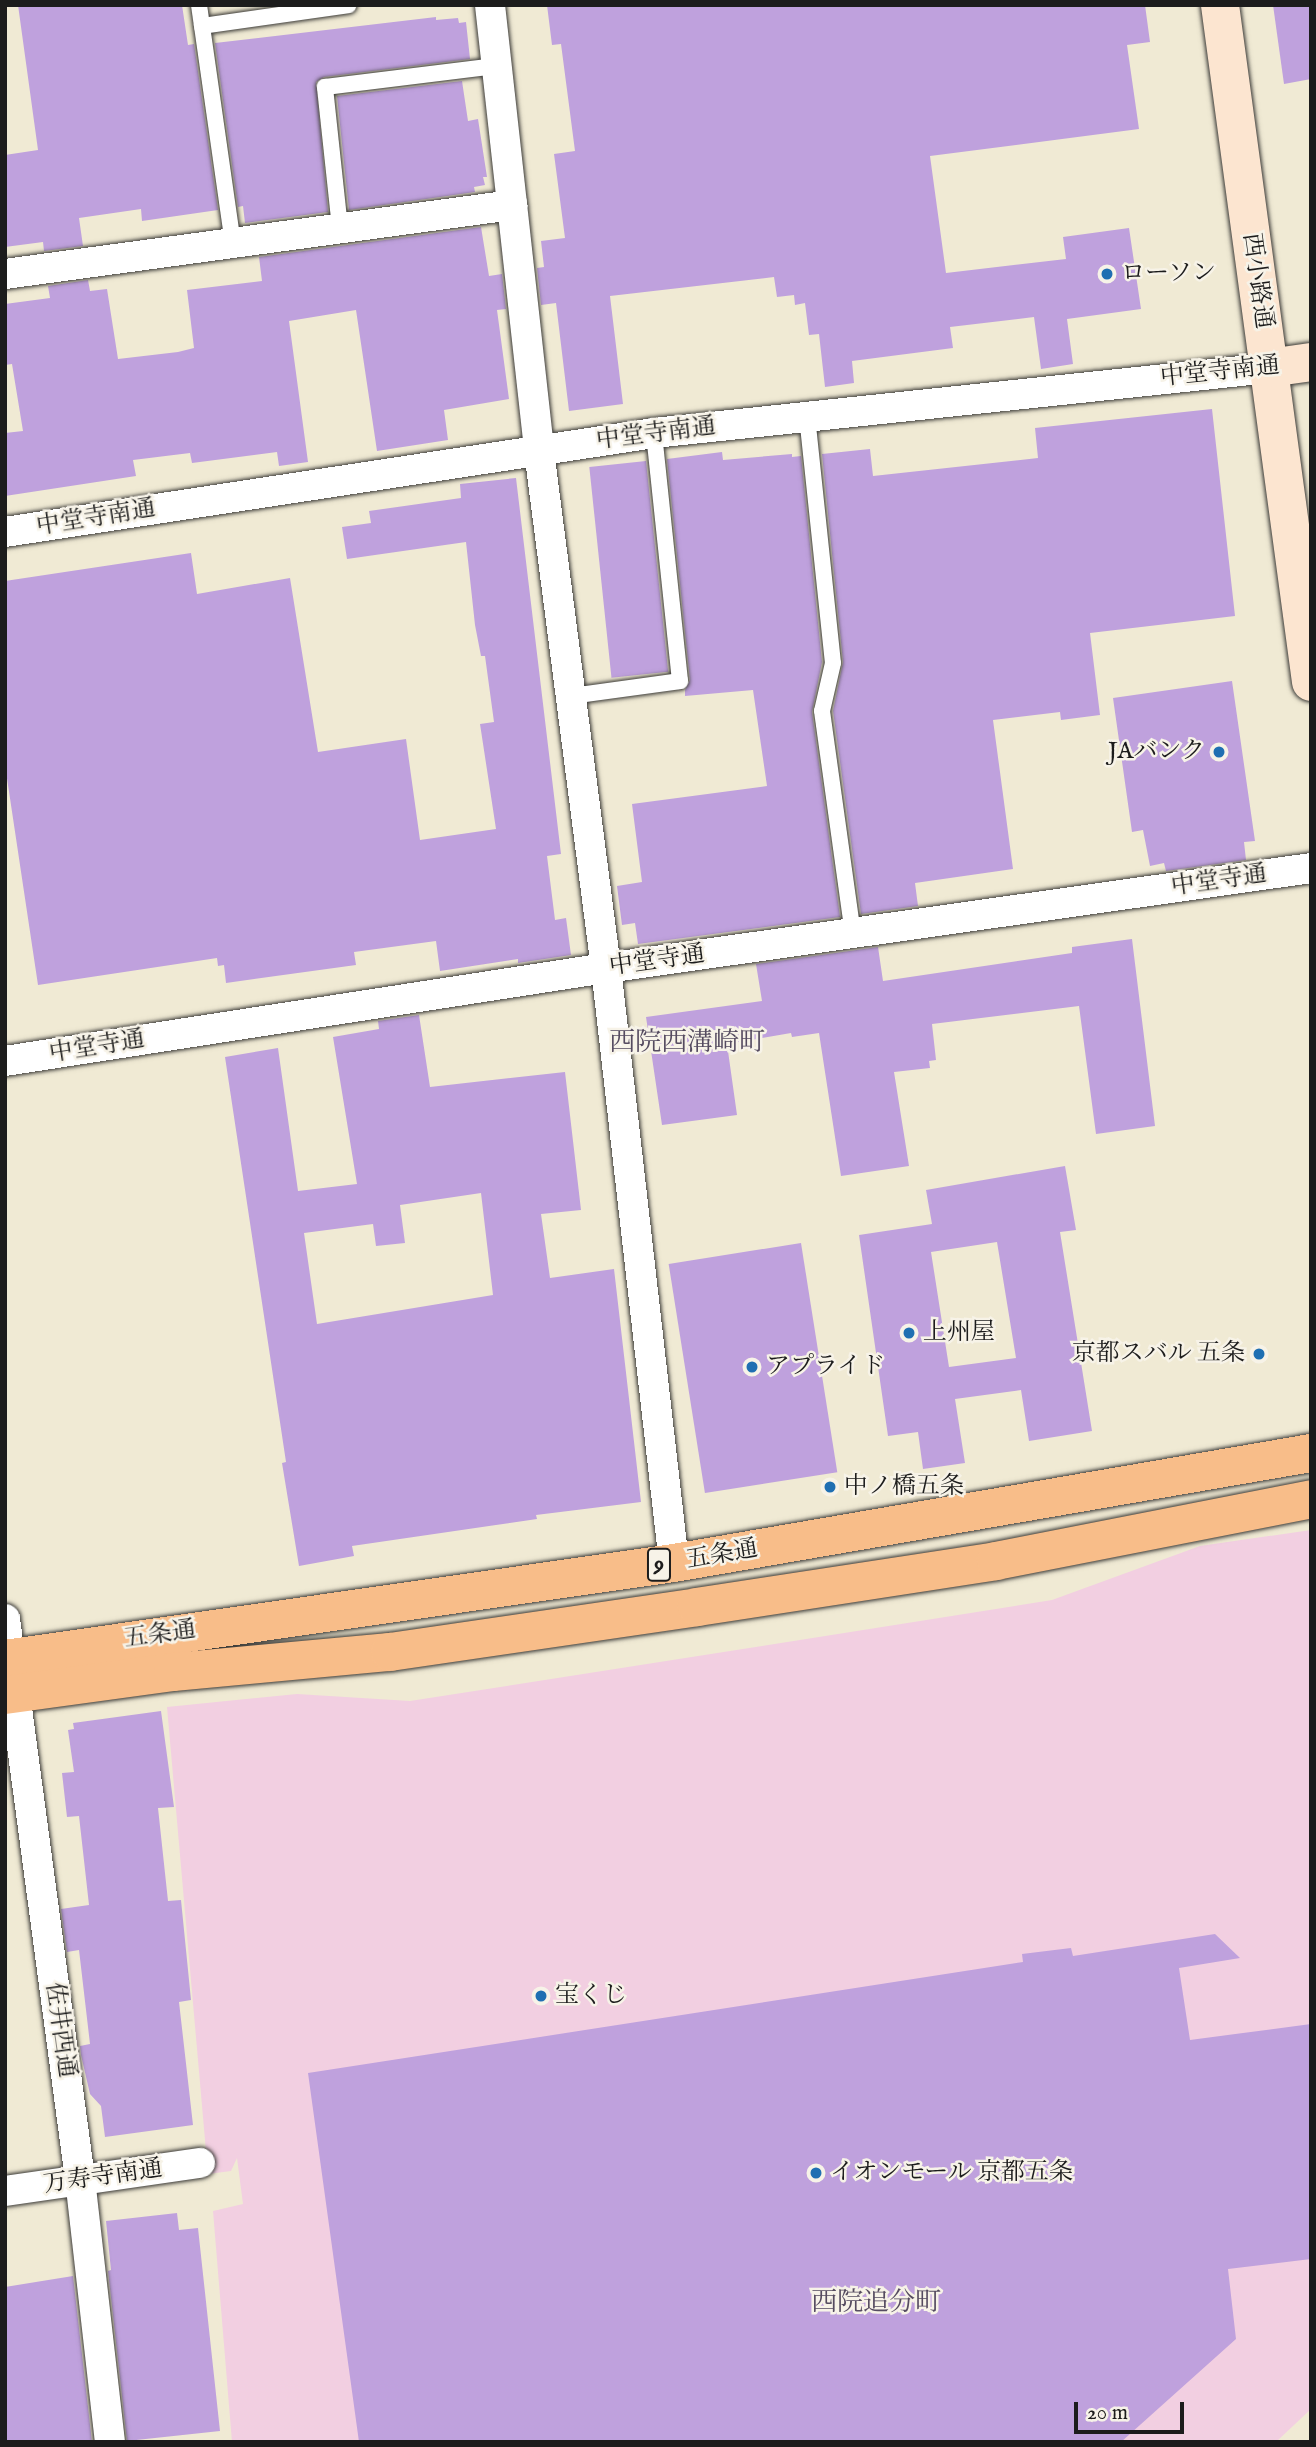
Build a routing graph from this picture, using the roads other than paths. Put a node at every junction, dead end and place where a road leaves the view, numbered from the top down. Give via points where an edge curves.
1 (199, 5) edge
2 (349, 5) edge
3 (490, 5) edge
4 (1220, 5) edge
5 (202, 26) junction
6 (496, 65) junction
7 (512, 205) junction
8 (341, 228) junction
9 (233, 243) junction
10 (5, 274) edge
11 (1311, 362) edge
12 (1269, 368) junction
13 (807, 416) junction
14 (654, 433) junction
15 (539, 450) junction
16 (5, 532) edge
17 (1311, 682) edge
18 (571, 696) junction
19 (1311, 868) edge
20 (853, 933) junction
21 (606, 968) junction
22 (5, 1061) edge
23 (1311, 1453) edge
24 (1311, 1499) edge
25 (674, 1563) junction
26 (5, 1619) edge
27 (9, 1676) edge
28 (200, 2163) dead end
29 (80, 2179) junction
30 (5, 2191) edge
31 (110, 2442) edge

1 - 5 lane
2 - 5 lane
3 - 6 street
4 - 12 street, 西小路通
5 - 9 lane
6 - 7 street
6 - 8 lane via 325,87
7 - 8 street
7 - 15 street
8 - 9 street
9 - 10 street
11 - 12 street, 中堂寺南通
12 - 13 street, 中堂寺南通
12 - 17 street, 西小路通
13 - 14 street, 中堂寺南通
13 - 20 lane via 833,663 822,711
14 - 15 street, 中堂寺南通
14 - 18 lane via 680,681
15 - 16 street, 中堂寺南通
15 - 18 street
18 - 21 street
19 - 20 street, 中堂寺通
20 - 21 street, 中堂寺通
21 - 22 street, 中堂寺通
21 - 25 street
23 - 25 highway, 五条通 / 9
24 - 27 highway, 五条通 / 9 via 996,1562 390,1652 173,1672
25 - 27 highway, 五条通 / 9
26 - 27 street, 佐井西通
27 - 29 street, 佐井西通
28 - 29 street, 万寿寺南通
29 - 30 street, 万寿寺南通
29 - 31 street, 佐井西通

